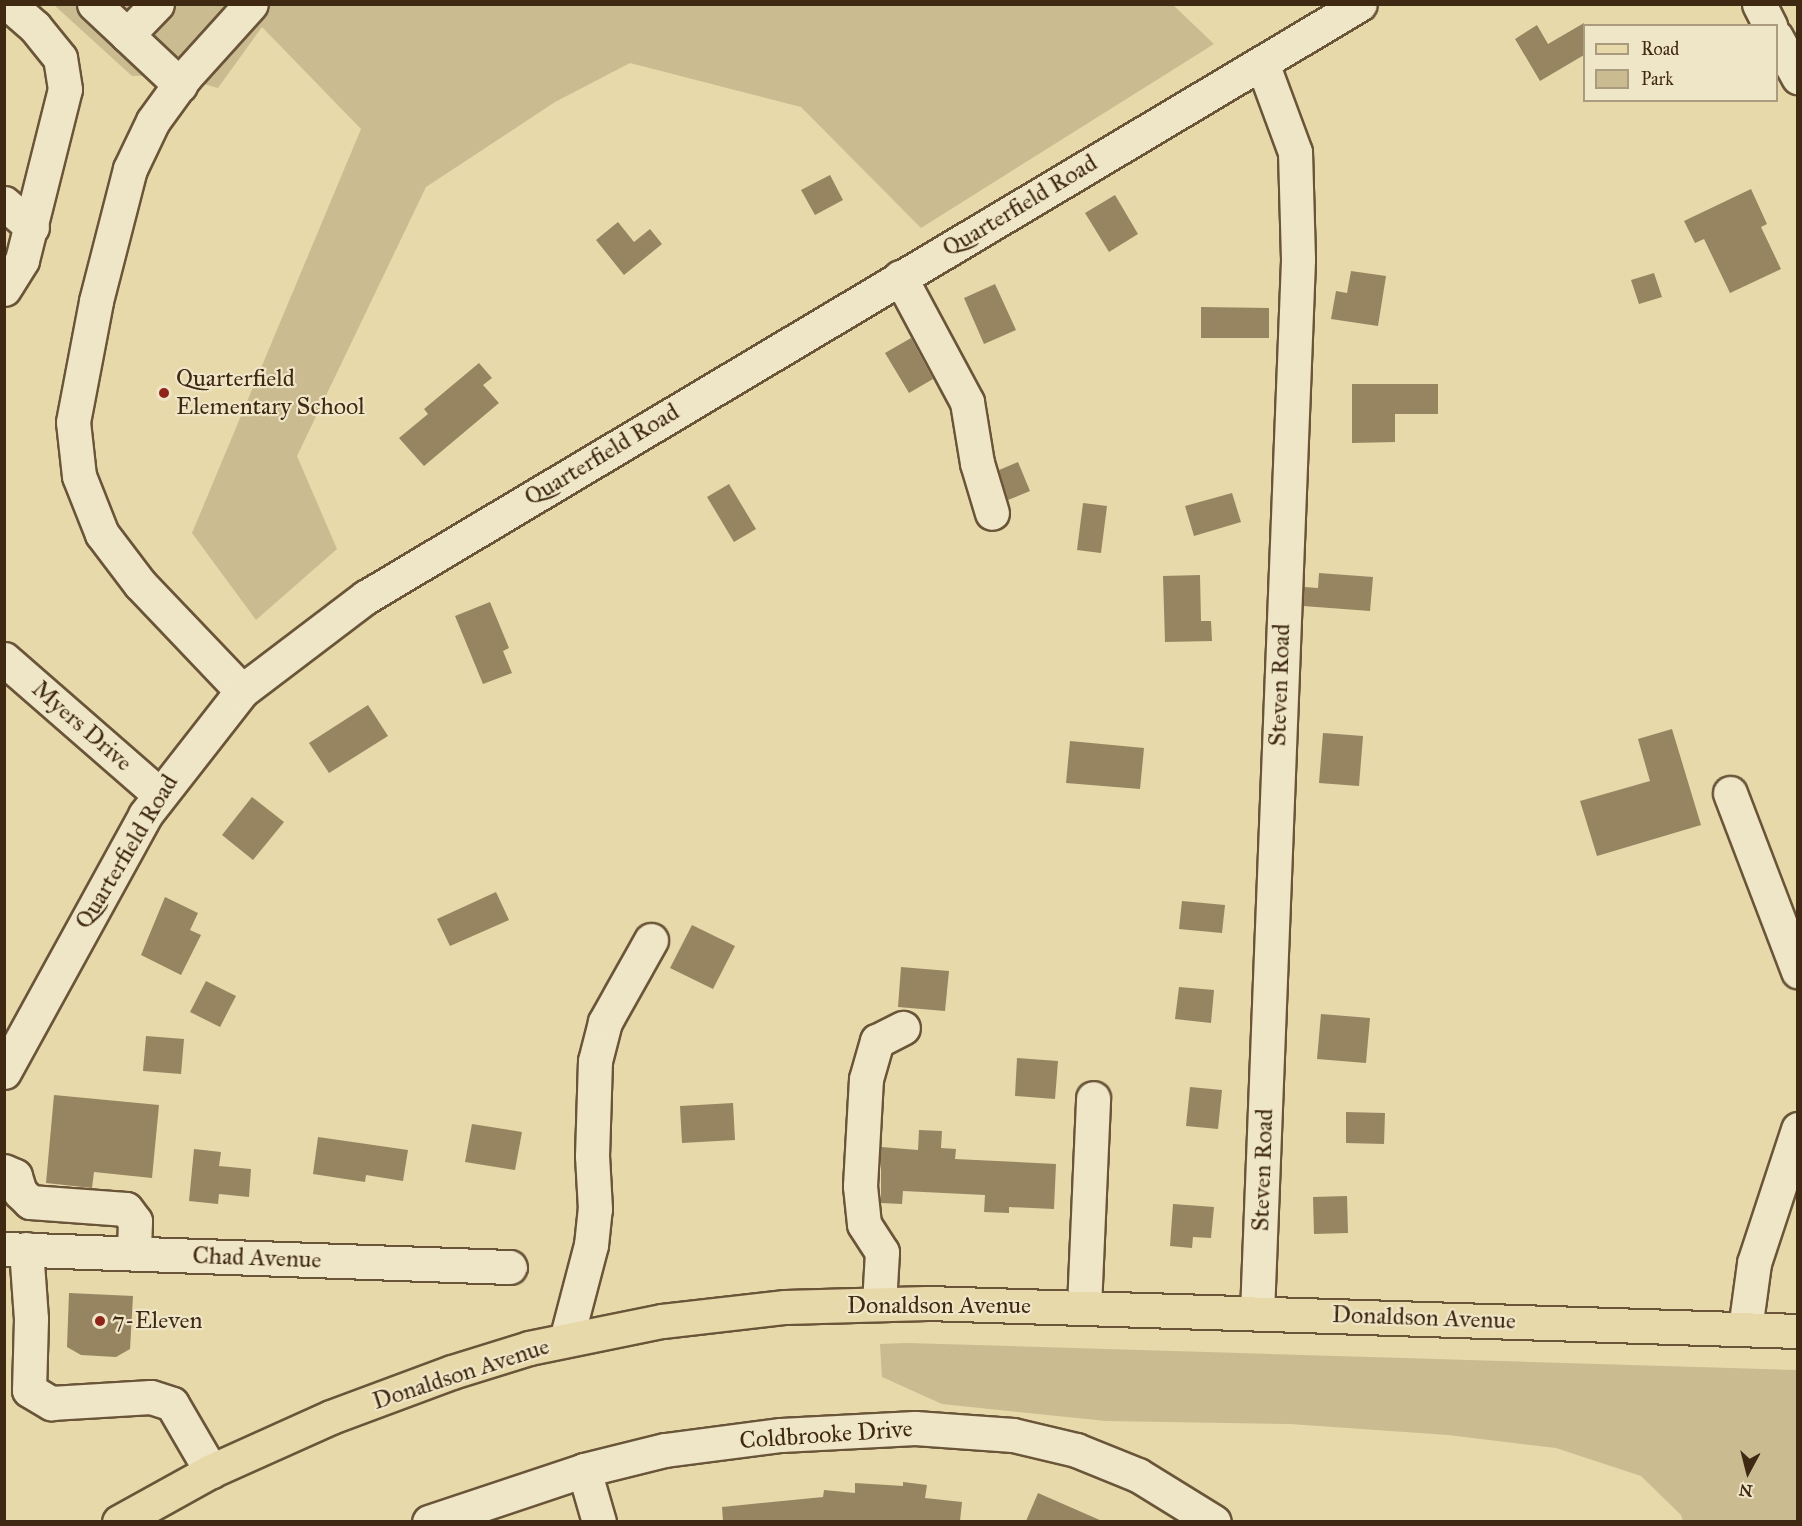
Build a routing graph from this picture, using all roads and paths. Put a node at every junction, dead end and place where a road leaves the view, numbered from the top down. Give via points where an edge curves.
1 (9, 4) edge
2 (94, 4) edge
3 (157, 4) edge
4 (251, 4) edge
5 (1360, 4) edge
6 (1759, 4) edge
7 (1769, 24) edge
8 (127, 35) junction
9 (1778, 41) edge
10 (1262, 63) junction
11 (1797, 77) edge
12 (180, 85) junction
13 (4, 203) edge
14 (32, 227) junction
15 (900, 277) junction
16 (4, 289) edge
17 (992, 513) dead end
18 (4, 659) edge
19 (242, 691) junction
20 (1730, 793) dead end
21 (159, 794) junction
22 (651, 940) dead end
23 (1797, 971) edge
24 (903, 1028) dead end
25 (4, 1072) edge
26 (1093, 1098) dead end
27 (1797, 1129) edge
28 (4, 1171) edge
29 (15, 1249) edge
30 (134, 1253) junction
31 (510, 1268) dead end
32 (879, 1304) junction
33 (1084, 1307) junction
34 (1257, 1313) junction
35 (1744, 1329) junction
36 (1797, 1331) edge
37 (566, 1340) junction
38 (584, 1470) junction
39 (211, 1471) junction
40 (1178, 1511) edge
41 (119, 1521) edge
42 (429, 1521) edge
43 (599, 1521) edge
44 (1214, 1521) edge

1 - 14 street via 35,27 60,58 65,89
2 - 8 street
3 - 8 street
4 - 12 street
5 - 10 street, Quarterfield Road
6 - 7 street
8 - 12 street
9 - 11 street
10 - 15 street, Quarterfield Road
10 - 34 street, Steven Road via 1295,152 1298,259
12 - 19 street via 153,122 130,170 96,301 73,422 79,476 102,534 140,584
13 - 14 street
14 - 16 street via 22,260
15 - 17 street via 967,402 977,463
15 - 19 street, Quarterfield Road via 366,597
18 - 21 street, Myers Drive
19 - 21 street, Quarterfield Road
20 - 23 street
21 - 25 street, Quarterfield Road
22 - 37 street via 605,1022 596,1061 592,1156 596,1209 591,1245
24 - 32 street via 877,1041 867,1079 860,1185 864,1224 882,1252
26 - 33 street
27 - 35 street via 1754,1263
28 - 30 street via 15,1176 20,1192 30,1202 126,1209 135,1221
29 - 30 street, Chad Avenue
29 - 39 street via 30,1319 29,1390 51,1403 151,1397 172,1404
30 - 31 street, Chad Avenue
32 - 33 main road, Donaldson Avenue
32 - 37 main road, Donaldson Avenue via 785,1307 662,1321
33 - 34 main road, Donaldson Avenue
34 - 35 main road, Donaldson Avenue
35 - 36 main road, Donaldson Avenue
37 - 39 main road, Donaldson Avenue via 452,1372 331,1417
38 - 40 street, Coldbrooke Drive via 665,1450 782,1435 882,1429 965,1430 1013,1435 1076,1450 1138,1475
38 - 42 street, Coldbrooke Drive
38 - 43 street
39 - 41 main road, Donaldson Avenue
40 - 44 street, Coldbrooke Drive

